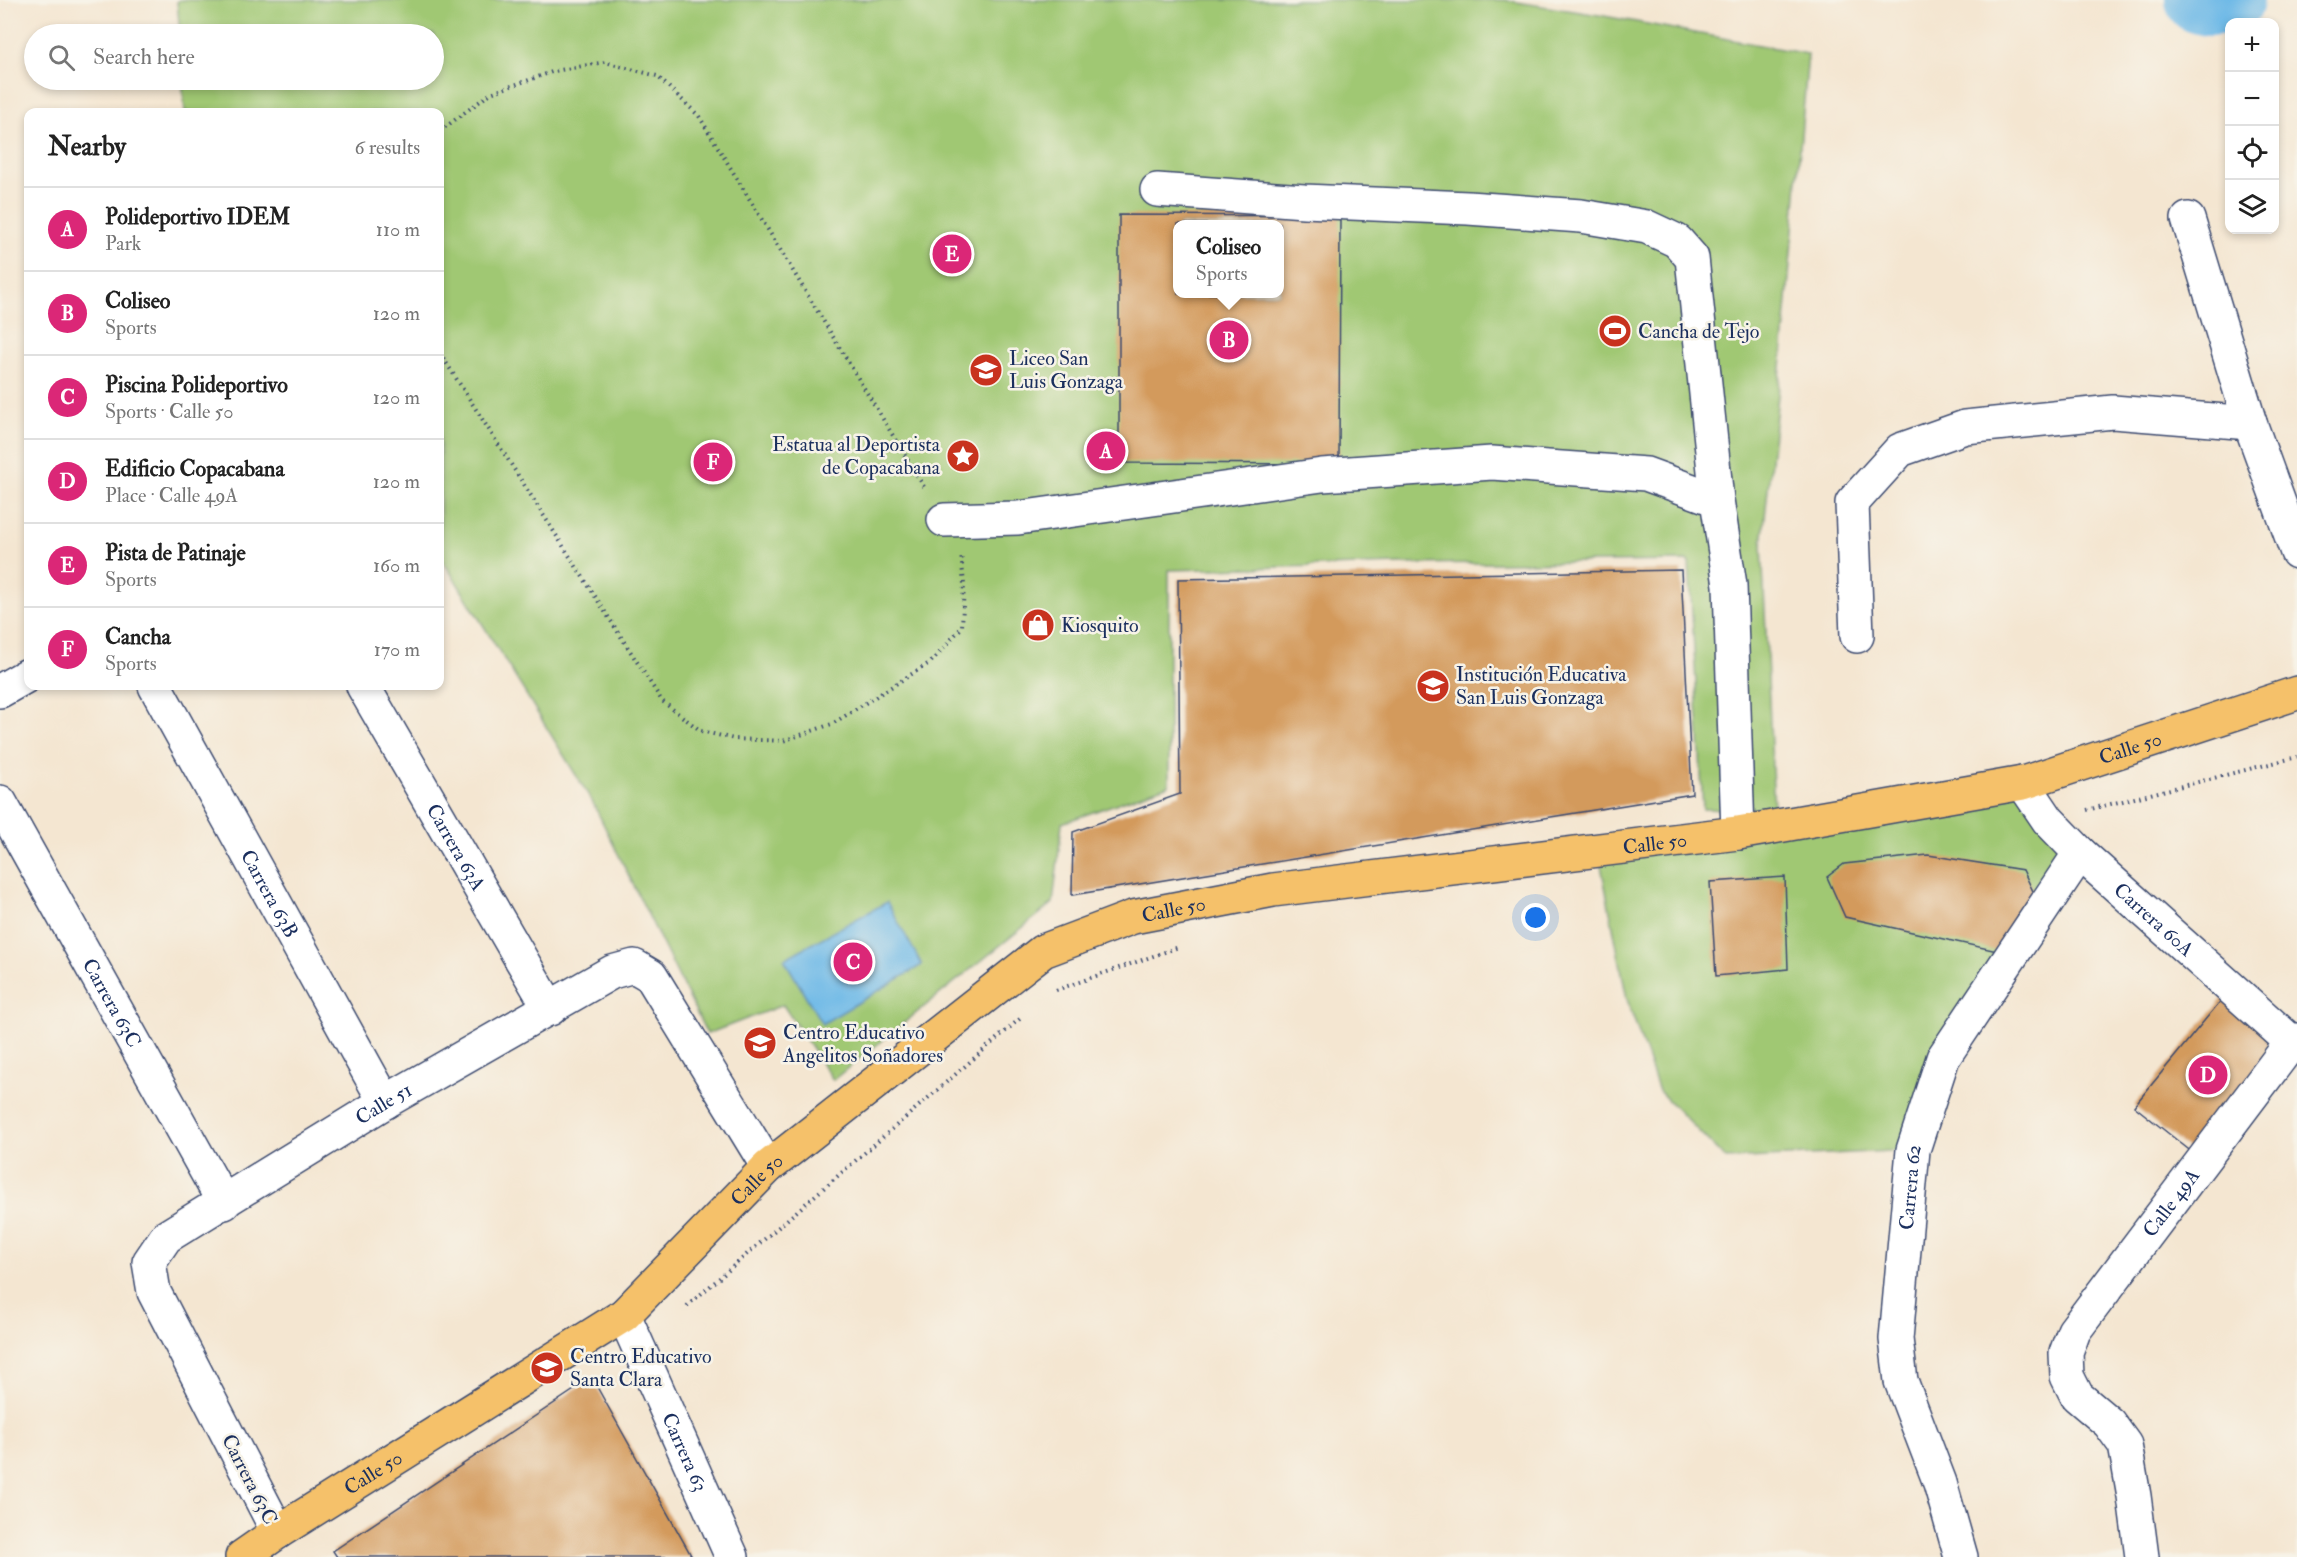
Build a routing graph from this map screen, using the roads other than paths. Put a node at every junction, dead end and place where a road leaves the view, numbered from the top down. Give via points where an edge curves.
1 (1157, 190) dead end
2 (2188, 219) dead end
3 (2250, 423) junction
4 (1717, 500) junction
5 (944, 520) road end
6 (2297, 552) edge
7 (1857, 636) dead end
8 (24, 677) edge
9 (157, 690) edge
10 (365, 690) edge
11 (0, 692) edge
12 (2297, 693) edge
13 (2023, 783) junction
14 (0, 802) edge
15 (1738, 833) junction
16 (2080, 853) junction
17 (550, 1009) junction
18 (2295, 1043) edge
19 (386, 1102) junction
20 (768, 1167) junction
21 (224, 1203) junction
22 (149, 1262) joint
23 (624, 1315) junction
24 (278, 1532) junction
25 (242, 1557) edge
26 (732, 1557) edge
27 (1961, 1557) edge
28 (2142, 1557) edge

1 - 4 street via 1581,216 1647,227 1677,241 1692,258
2 - 3 street
3 - 6 street
3 - 7 street via 2113,412 1965,427 1900,450 1852,503
4 - 5 street via 1646,474 1492,463 1322,475 1018,518
4 - 15 street via 1730,585
8 - 11 street
9 - 19 street, Carrera 63B
10 - 17 street, Carrera 63A
12 - 13 main road, Calle 50
13 - 15 main road, Calle 50
13 - 16 street, Carrera 60A via 2048,820
14 - 21 street, Carrera 63C
15 - 20 main road, Calle 50 via 1273,890 1133,917 1043,951
16 - 18 street, Carrera 60A
16 - 27 street, Carrera 62 via 1943,1058 1913,1150 1896,1339 1901,1381 1940,1484
17 - 19 street, Calle 51
17 - 20 street, Calle 51 via 612,972 634,966 651,976
18 - 28 street, Calle 49A via 2073,1331 2066,1353 2067,1376 2077,1396 2109,1423 2125,1445
19 - 21 street, Calle 51
20 - 23 main road, Calle 50
21 - 22 street, Calle 51 via 166,1237
22 - 24 street, Carrera 63C via 154,1292
23 - 24 main road, Calle 50
23 - 26 street, Carrera 63
24 - 25 main road, Calle 50

